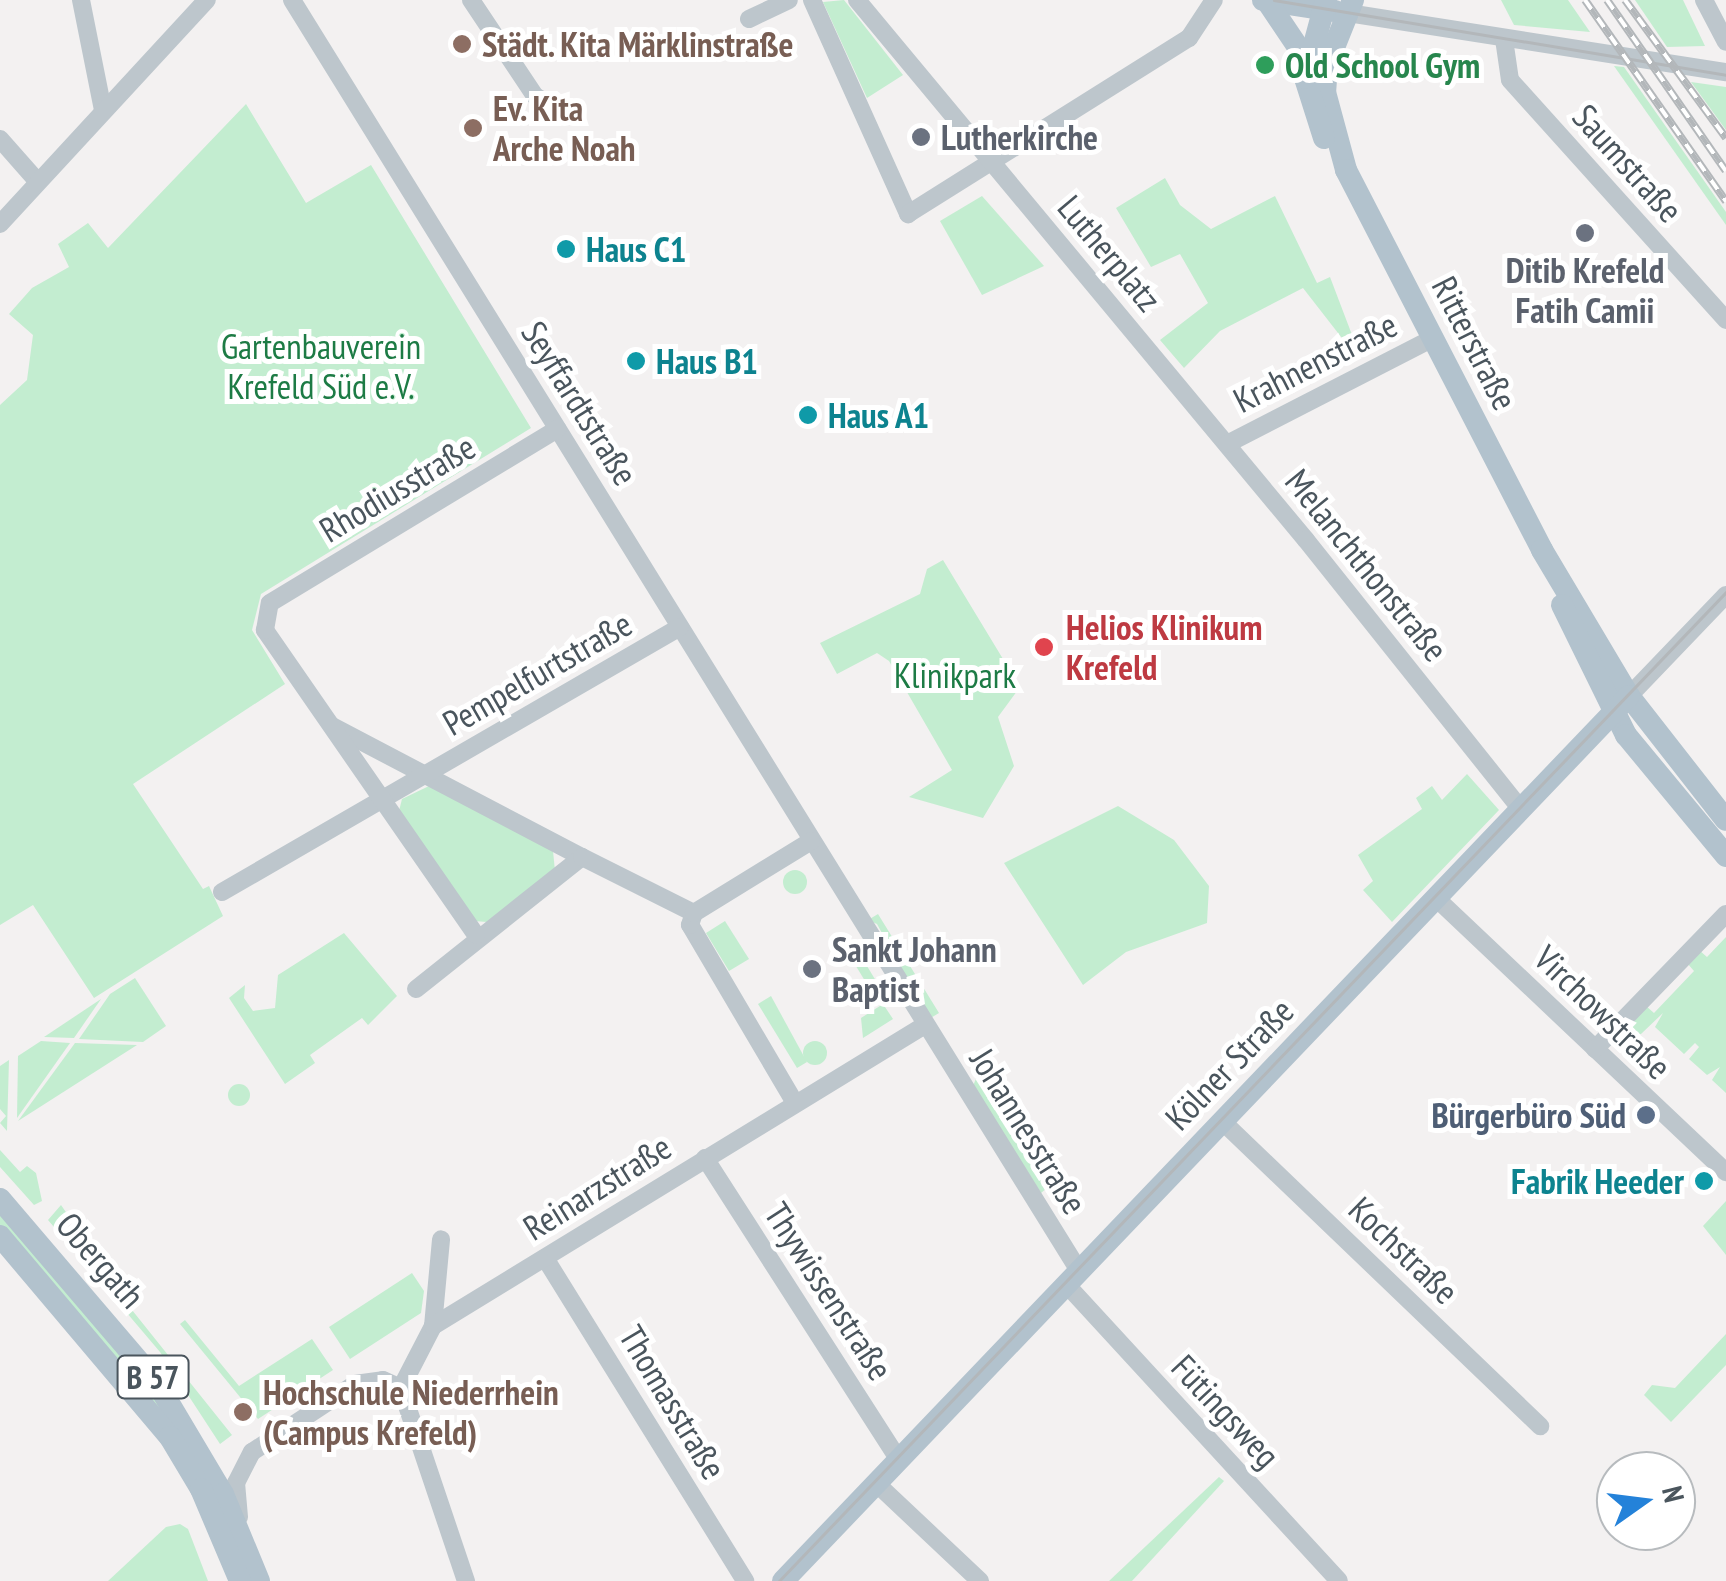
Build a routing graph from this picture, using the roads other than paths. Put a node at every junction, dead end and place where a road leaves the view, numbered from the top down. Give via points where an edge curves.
1 (81, 0) edge
2 (207, 0) edge
3 (292, 0) edge
4 (471, 0) edge
5 (789, 0) edge
6 (812, 0) edge
7 (857, 0) edge
8 (1214, 0) edge
9 (1265, 0) edge
10 (1704, 0) edge
11 (1324, 4) edge
12 (1351, 7) edge
13 (749, 20) dead end
14 (1504, 39) junction
15 (1726, 42) edge
16 (1306, 59) junction
17 (1722, 73) edge
18 (104, 110) junction
19 (561, 111) dead end
20 (0, 138) edge
21 (992, 162) junction
22 (1346, 170) junction
23 (38, 182) junction
24 (0, 224) edge
25 (1726, 320) edge
26 (1433, 338) junction
27 (1160, 364) joint
28 (557, 429) junction
29 (1227, 444) junction
30 (1726, 595) edge
31 (680, 627) junction
32 (1621, 704) junction
33 (329, 724) junction
34 (426, 775) junction
35 (381, 799) junction
36 (1521, 809) junction
37 (1726, 820) edge
38 (811, 840) junction
39 (1726, 856) edge
40 (582, 857) junction
41 (222, 892) dead end
42 (1436, 898) junction
43 (694, 913) junction
44 (1726, 914) edge
45 (476, 936) junction
46 (416, 989) dead end
47 (925, 1025) junction
48 (1595, 1049) junction
49 (795, 1104) junction
50 (1222, 1121) junction
51 (705, 1158) junction
52 (1726, 1172) edge
53 (0, 1199) edge
54 (0, 1236) edge
55 (441, 1239) dead end
56 (546, 1258) junction
57 (1072, 1278) junction
58 (433, 1326) junction
59 (401, 1388) junction
60 (1540, 1426) dead end
61 (898, 1460) junction
62 (876, 1483) junction
63 (242, 1537) junction
64 (240, 1581) edge
65 (259, 1581) edge
66 (466, 1581) edge
67 (745, 1581) edge
68 (783, 1581) edge
69 (980, 1581) edge
70 (1339, 1581) edge

1 - 18 street
2 - 18 street
3 - 28 street, Seyffardtstraße
4 - 19 street via 535,96
5 - 13 street
6 - 21 street via 908,214
7 - 21 street, Lutherplatz
8 - 21 street via 1189,38
9 - 11 main road
9 - 16 main road
10 - 15 street
11 - 12 main road
11 - 16 main road, Ritterstraße
12 - 14 street
12 - 22 main road, Ritterstraße via 1327,65 1325,92
14 - 17 street
14 - 25 street, Saumstraße via 1510,80
16 - 22 main road, Ritterstraße via 1308,100
18 - 23 street
20 - 23 street
21 - 27 street, Lutherplatz
22 - 26 main road, Ritterstraße
23 - 24 street
26 - 29 street, Krahnenstraße
26 - 32 main road, Ritterstraße
27 - 29 street, Melanchthonstraße
28 - 31 street, Seyffardtstraße
28 - 33 street, Rhodiusstraße via 270,603 265,630
29 - 36 street, Melanchthonstraße
30 - 32 street, Kölner Straße
31 - 34 street, Pempelfurtstraße
31 - 38 street, Seyffardtstraße
32 - 36 main road, Kölner Straße
32 - 37 main road, Ritterstraße
32 - 39 main road, Ritterstraße
33 - 34 street
33 - 35 street
34 - 35 street, Pempelfurtstraße
34 - 40 street
35 - 41 street, Pempelfurtstraße
35 - 45 street
36 - 42 main road, Kölner Straße
38 - 43 street
38 - 47 street, Johannesstraße
40 - 43 street
40 - 45 street
42 - 48 street, Virchowstraße
42 - 50 main road, Kölner Straße
43 - 49 street via 691,937
44 - 48 street
45 - 46 street
47 - 49 street, Reinarzstraße
47 - 57 street, Johannesstraße
48 - 52 street, Virchowstraße
49 - 51 street, Reinarzstraße
50 - 57 main road, Kölner Straße
50 - 60 street, Kochstraße
51 - 56 street, Reinarzstraße
51 - 61 street, Thywissenstraße
53 - 63 main road, Obergath / B 57 via 157,1383
54 - 64 main road, Obergath / B 57 via 170,1437 201,1489
55 - 58 street
56 - 58 street, Reinarzstraße
56 - 67 street, Thomasstraße
57 - 61 main road, Kölner Straße
57 - 70 street, Fütingsweg
58 - 59 street
59 - 63 street via 383,1380 355,1384 252,1452 236,1483
59 - 66 street
61 - 62 main road, Kölner Straße
62 - 68 main road, Kölner Straße
62 - 69 street
63 - 65 main road, Obergath / B 57

